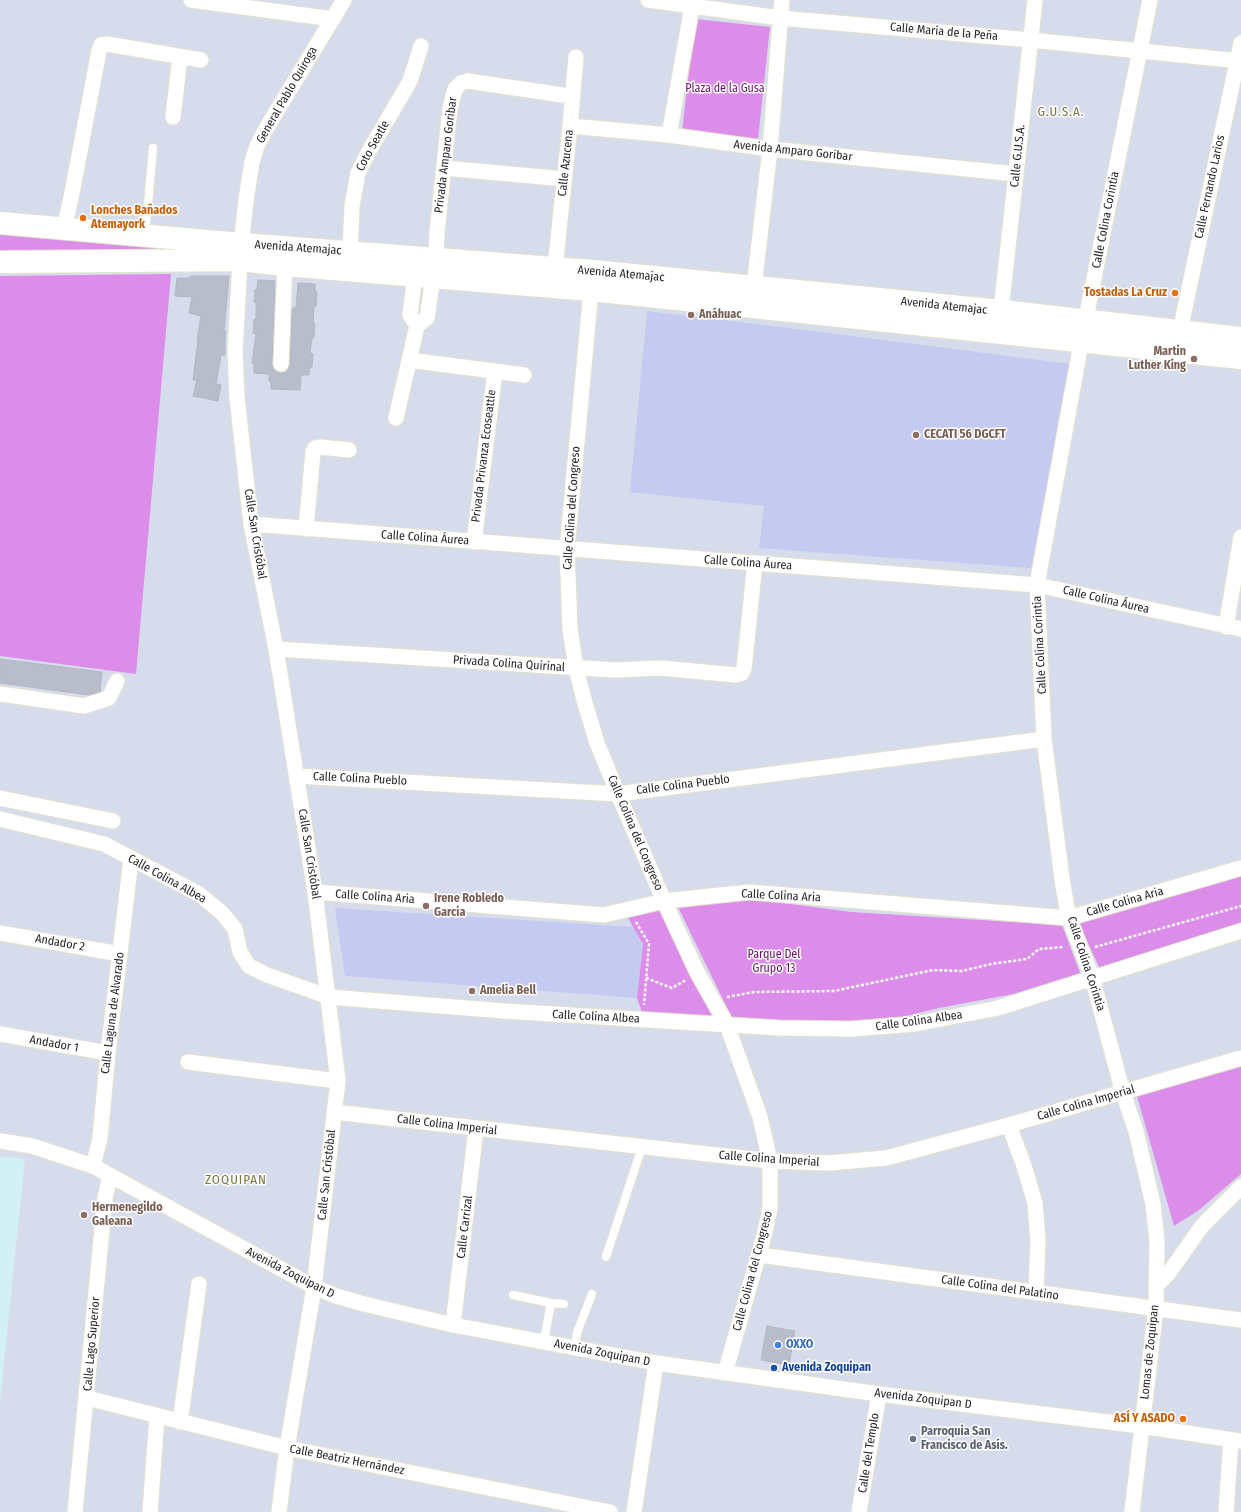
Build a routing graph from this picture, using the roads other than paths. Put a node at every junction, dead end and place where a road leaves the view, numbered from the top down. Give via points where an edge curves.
1 (191, 0) edge
2 (344, 0) edge
3 (648, 0) edge
4 (782, 0) edge
5 (1034, 0) edge
6 (1150, 0) edge
7 (692, 7) junction
8 (780, 18) junction
9 (333, 19) junction
10 (1030, 40) junction
11 (1241, 43) edge
12 (421, 46) dead end
13 (1140, 51) junction
14 (180, 57) junction
15 (576, 57) dead end
16 (201, 60) dead end
17 (1239, 61) edge
18 (562, 95) dead end
19 (173, 117) dead end
20 (570, 126) junction
21 (669, 135) junction
22 (153, 148) dead end
23 (770, 149) junction
24 (444, 168) junction
25 (1016, 174) junction
26 (554, 178) dead end
27 (0, 223) edge
28 (64, 228) junction
29 (144, 236) junction
30 (241, 252) junction
31 (350, 252) junction
32 (0, 262) edge
33 (284, 265) junction
34 (555, 268) junction
35 (428, 271) junction
36 (592, 281) junction
37 (754, 287) junction
38 (1001, 311) junction
39 (1084, 331) junction
40 (1180, 331) junction
41 (1241, 338) edge
42 (1241, 358) edge
43 (409, 360) junction
44 (281, 364) dead end
45 (495, 371) junction
46 (524, 375) dead end
47 (396, 418) dead end
48 (349, 450) dead end
49 (251, 524) junction
50 (306, 529) junction
51 (1241, 538) edge
52 (474, 542) junction
53 (567, 549) junction
54 (755, 563) junction
55 (1037, 585) junction
56 (1234, 628) edge
57 (276, 649) junction
58 (576, 668) junction
59 (117, 681) dead end
60 (0, 694) edge
61 (1044, 739) junction
62 (297, 776) junction
63 (618, 794) junction
64 (0, 798) edge
65 (0, 819) edge
66 (113, 821) dead end
67 (131, 859) junction
68 (1241, 868) edge
69 (315, 892) junction
70 (664, 901) junction
71 (1069, 918) junction
72 (1241, 930) edge
73 (0, 933) edge
74 (120, 954) junction
75 (1092, 977) junction
76 (329, 997) junction
77 (727, 1025) junction
78 (0, 1034) edge
79 (108, 1053) junction
80 (1241, 1058) edge
81 (188, 1062) dead end
82 (338, 1081) junction
83 (1124, 1092) junction
84 (334, 1112) junction
85 (1008, 1125) junction
86 (476, 1129) junction
87 (0, 1141) edge
88 (642, 1147) junction
89 (770, 1161) junction
90 (93, 1166) junction
91 (110, 1176) junction
92 (1241, 1187) edge
93 (1235, 1199) edge
94 (758, 1255) junction
95 (606, 1258) dead end
96 (199, 1284) dead end
97 (1156, 1286) junction
98 (314, 1287) junction
99 (1036, 1293) junction
100 (592, 1294) dead end
101 (513, 1295) dead end
102 (551, 1303) junction
103 (564, 1304) dead end
104 (1156, 1308) junction
105 (1241, 1320) edge
106 (453, 1325) junction
107 (544, 1341) junction
108 (575, 1347) junction
109 (656, 1363) junction
110 (725, 1373) junction
111 (879, 1394) junction
112 (87, 1398) junction
113 (157, 1416) junction
114 (180, 1422) junction
115 (1141, 1426) junction
116 (1236, 1441) edge
117 (287, 1448) junction
118 (76, 1512) edge
119 (150, 1512) edge
120 (279, 1512) edge
121 (610, 1512) edge
122 (634, 1512) edge
123 (859, 1512) edge
124 (1132, 1512) edge
125 (1226, 1512) edge

1 - 9 street
2 - 9 street, General Pablo Quiroga
3 - 7 street, Calle María de la Peña
4 - 8 street
5 - 10 street, Calle G.U.S.A.
6 - 13 street, Calle Colina Corintia
7 - 8 street, Calle María de la Peña
7 - 21 street
8 - 10 street, Calle María de la Peña
8 - 23 street
9 - 30 street, General Pablo Quiroga via 257,146 249,177
10 - 13 street, Calle María de la Peña
10 - 25 street, Calle G.U.S.A.
11 - 17 street, Calle Fernando Larios
12 - 31 street, Coto Seatle via 410,81 368,151 358,174 352,206
13 - 17 street, Calle María de la Peña
13 - 39 street, Calle Colina Corintia
14 - 16 street
14 - 19 street
14 - 28 street via 102,45
15 - 20 street, Calle Azucena
17 - 40 street, Calle Fernando Larios
18 - 24 street, Privada Amparo Goribar via 461,83 455,89 450,108
20 - 21 street, Avenida Amparo Goribar
20 - 34 street, Calle Azucena
21 - 23 street, Avenida Amparo Goribar
22 - 29 lane
23 - 25 street, Avenida Amparo Goribar
23 - 37 street
24 - 26 street
24 - 35 street, Privada Amparo Goribar via 437,232
25 - 38 street, Calle G.U.S.A.
27 - 28 main road, Avenida Atemajac
28 - 29 main road, Avenida Atemajac
29 - 30 main road, Avenida Atemajac
30 - 31 main road, Avenida Atemajac
30 - 32 main road, Avenida Atemajac
30 - 33 main road, Avenida Atemajac
30 - 49 street, Calle San Cristóbal via 235,351 237,397
31 - 35 main road, Avenida Atemajac
33 - 35 main road, Avenida Atemajac
33 - 44 street
34 - 35 main road, Avenida Atemajac
34 - 36 main road, Avenida Atemajac
35 - 36 main road, Avenida Atemajac
35 - 43 street, Privada Amparo Goribar via 410,315 417,326
36 - 37 main road, Avenida Atemajac
36 - 39 main road, Avenida Atemajac
36 - 53 street, Calle Colina del Congreso
37 - 38 main road, Avenida Atemajac
38 - 39 main road, Avenida Atemajac
39 - 40 main road, Avenida Atemajac
39 - 42 main road, Avenida Atemajac
39 - 55 street, Calle Colina Corintia
40 - 41 main road, Avenida Atemajac
43 - 45 street
43 - 47 street
45 - 46 street
45 - 52 street, Privada Privanza Ecoseattle
48 - 50 street via 315,448
49 - 50 street, Calle Colina Áurea
49 - 57 street, Calle San Cristóbal
50 - 52 street, Calle Colina Áurea
51 - 56 street
52 - 53 street, Calle Colina Áurea
53 - 54 street, Calle Colina Áurea
53 - 58 street, Calle Colina del Congreso via 570,630
54 - 55 street, Calle Colina Áurea
54 - 58 street, Privada Colina Quirinal via 742,673 736,675 661,668
55 - 56 street, Calle Colina Áurea
55 - 61 street, Calle Colina Corintia
57 - 58 street, Privada Colina Quirinal
57 - 62 street, Calle San Cristóbal
58 - 63 street, Calle Colina del Congreso via 597,743
59 - 60 street via 109,698 84,706
61 - 63 street, Calle Colina Pueblo
61 - 71 street, Calle Colina Corintia
62 - 63 street, Calle Colina Pueblo
62 - 69 street, Calle San Cristóbal
63 - 70 street, Calle Colina del Congreso
64 - 66 street
65 - 67 street, Calle Colina Albea via 104,844
67 - 74 street, Calle Laguna de Alvarado
67 - 76 street, Calle Colina Albea via 199,894 222,913 235,929 240,952 249,966
68 - 71 street, Calle Colina Aria
69 - 70 street, Calle Colina Aria via 604,915
69 - 76 street, Calle San Cristóbal
70 - 71 street, Calle Colina Aria via 749,892
70 - 77 street, Calle Colina del Congreso
71 - 75 street, Calle Colina Corintia
72 - 75 street, Calle Colina Albea
73 - 74 street, Andador 2
74 - 79 street, Calle Laguna de Alvarado
75 - 77 street, Calle Colina Albea via 998,1008 915,1024 851,1029
75 - 83 street, Calle Colina Corintia
76 - 77 street, Calle Colina Albea
76 - 82 street, Calle San Cristóbal
77 - 89 street, Calle Colina del Congreso via 760,1117
78 - 79 street, Andador 1
79 - 90 street, Calle Laguna de Alvarado via 100,1138
80 - 83 street, Calle Colina Imperial
81 - 82 street
82 - 84 street, Calle San Cristóbal
83 - 85 street, Calle Colina Imperial
83 - 97 street, Calle Colina Corintia via 1154,1204 1157,1241
84 - 86 street, Calle Colina Imperial
84 - 98 street, Calle San Cristóbal
85 - 89 street, Calle Colina Imperial via 886,1158 829,1163
85 - 99 street via 1024,1166 1034,1203 1038,1241
86 - 88 street, Calle Colina Imperial
86 - 106 street, Calle Carrizal
87 - 90 street, Avenida Zoquipan D via 32,1146
88 - 89 street, Calle Colina Imperial
88 - 95 lane
89 - 94 street, Calle Colina del Congreso via 770,1208
90 - 91 street, Avenida Zoquipan D
91 - 98 street, Avenida Zoquipan D
91 - 112 street, Calle Lago Superior via 105,1198
92 - 93 street
93 - 97 street via 1202,1226 1168,1274
94 - 99 street, Calle Colina del Palatino
94 - 110 street, Calle Colina del Congreso
96 - 114 street
97 - 104 street, Lomas de Zoquipan
98 - 106 street, Avenida Zoquipan D via 364,1304
98 - 117 street, Calle San Cristóbal
99 - 104 street, Calle Colina del Palatino
100 - 108 lane via 577,1333
101 - 102 lane
102 - 103 lane
102 - 107 lane
104 - 105 street, Calle Colina del Palatino
104 - 115 street, Lomas de Zoquipan
106 - 107 street, Avenida Zoquipan D
107 - 108 street, Avenida Zoquipan D
108 - 109 street, Avenida Zoquipan D
109 - 110 street, Avenida Zoquipan D
109 - 122 street
110 - 111 street, Avenida Zoquipan D
111 - 115 street, Avenida Zoquipan D
111 - 123 street, Calle del Templo
112 - 113 street, Calle Beatriz Hernández
112 - 118 street, Calle Lago Superior
113 - 114 street, Calle Beatriz Hernández
113 - 119 street
114 - 117 street, Calle Beatriz Hernández
115 - 116 street, Avenida Zoquipan D
115 - 124 street, Lomas de Zoquipan
116 - 125 street
117 - 120 street, Calle San Cristóbal
117 - 121 street, Calle Beatriz Hernández

